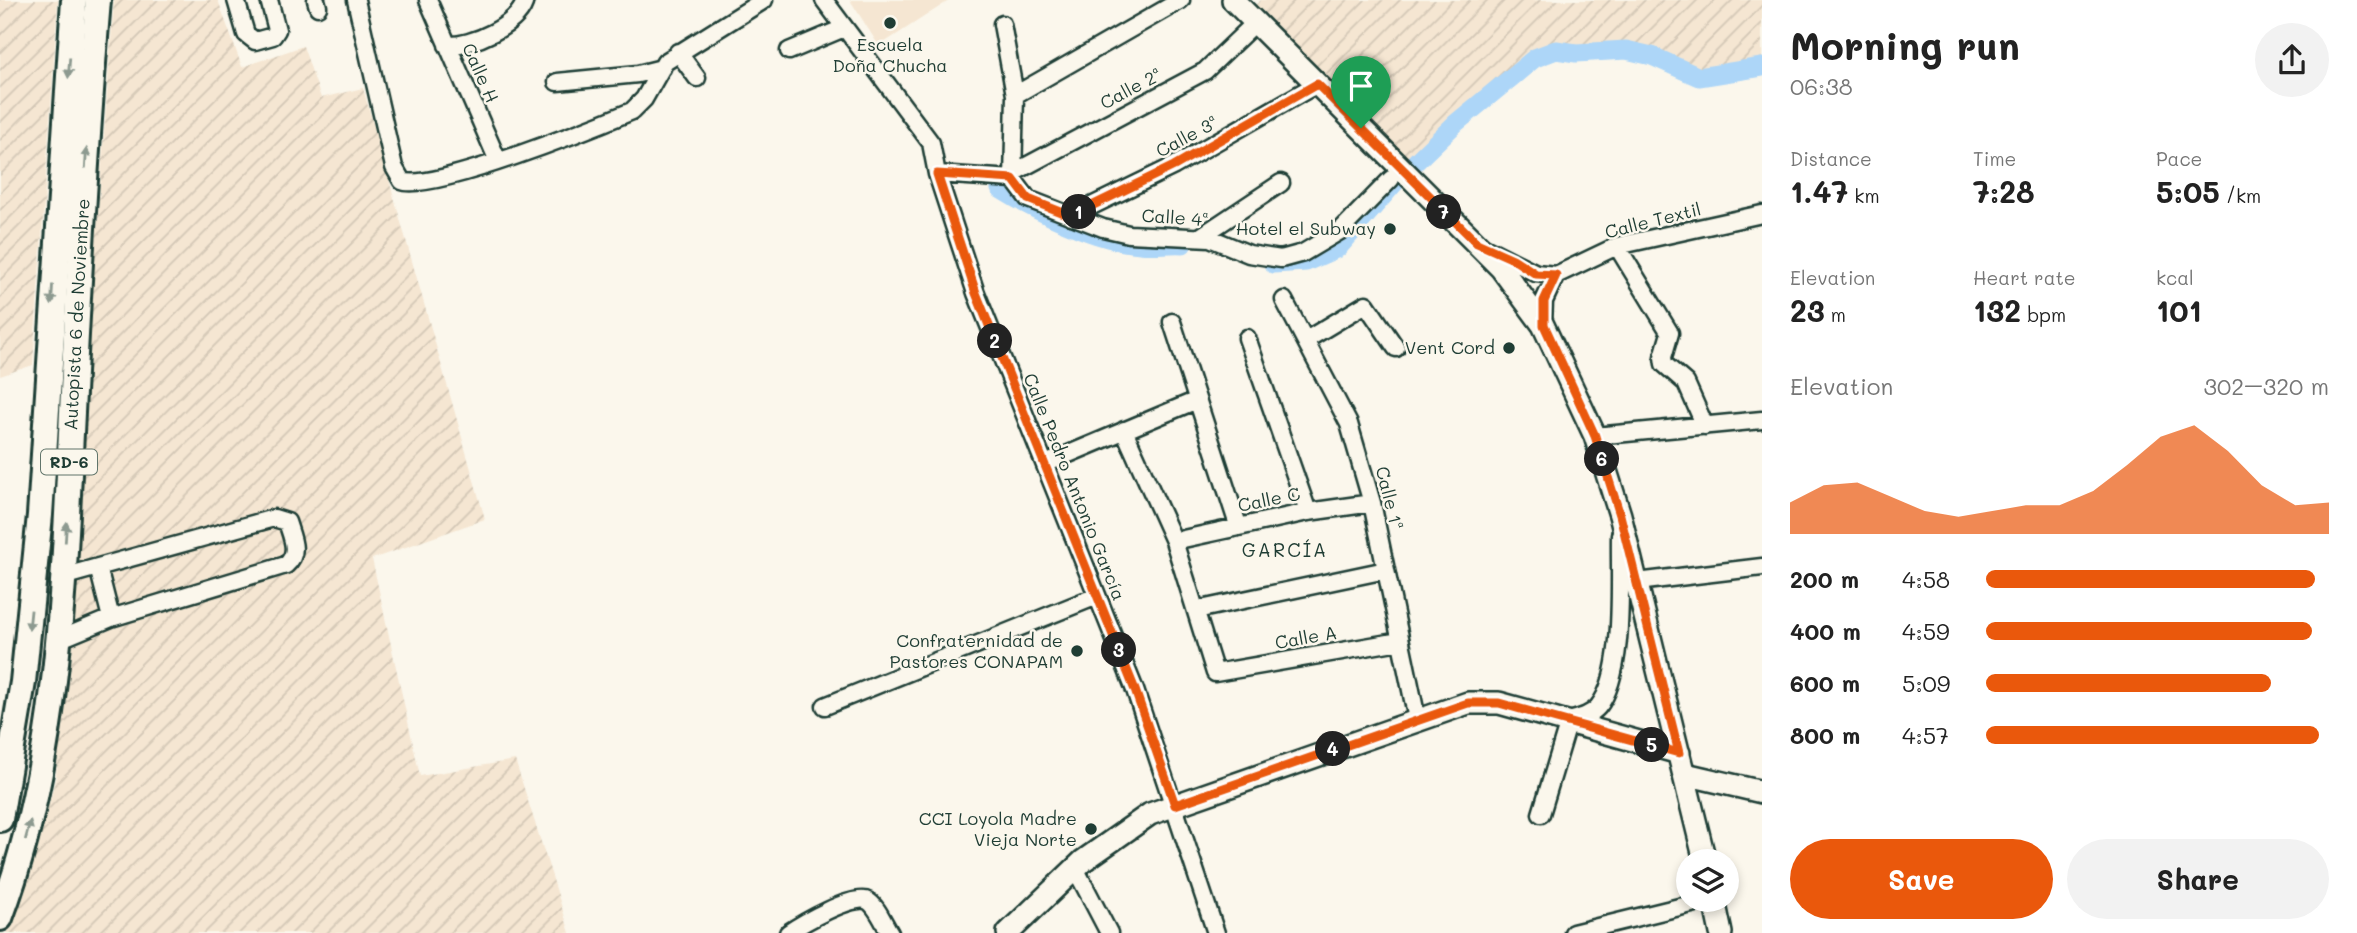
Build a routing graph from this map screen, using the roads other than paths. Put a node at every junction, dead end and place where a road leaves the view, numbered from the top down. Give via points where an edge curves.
1 (74, 0) edge
2 (98, 0) edge
3 (236, 0) edge
4 (269, 0) edge
5 (356, 0) edge
6 (428, 0) edge
7 (525, 0) edge
8 (764, 0) edge
9 (1181, 0) edge
10 (1233, 0) edge
11 (826, 1) edge
12 (1255, 23) junction
13 (1002, 24) dead end
14 (844, 28) junction
15 (447, 45) junction
16 (789, 51) dead end
17 (678, 52) junction
18 (662, 68) junction
19 (697, 78) dead end
20 (557, 82) dead end
21 (1317, 84) junction
22 (1015, 95) junction
23 (498, 161) junction
24 (937, 174) junction
25 (1013, 176) junction
26 (1398, 176) junction
27 (1282, 183) dead end
28 (1762, 214) edge
29 (1071, 216) junction
30 (1200, 237) junction
31 (1477, 243) junction
32 (1617, 246) junction
33 (1556, 275) junction
34 (1284, 300) dead end
35 (1172, 322) dead end
36 (1544, 325) junction
37 (1247, 338) dead end
38 (1306, 340) junction
39 (1396, 348) dead end
40 (1197, 400) junction
41 (1762, 420) edge
42 (1705, 426) junction
43 (1124, 430) junction
44 (1595, 436) junction
45 (1045, 464) junction
46 (1372, 503) junction
47 (1308, 512) junction
48 (1620, 515) junction
49 (1238, 525) junction
50 (1174, 541) junction
51 (98, 567) junction
52 (1762, 567) edge
53 (1386, 570) junction
54 (62, 577) junction
55 (1637, 582) junction
56 (1097, 596) junction
57 (1196, 610) junction
58 (111, 618) junction
59 (58, 640) junction
60 (1400, 641) junction
61 (825, 706) dead end
62 (1417, 719) junction
63 (1569, 721) junction
64 (1682, 764) junction
65 (1762, 792) edge
66 (1175, 805) junction
67 (1541, 814) dead end
68 (0, 819) edge
69 (1702, 849) edge
70 (1076, 868) junction
71 (1676, 908) edge
72 (1715, 912) edge
73 (0, 918) edge
74 (797, 930) edge
75 (890, 933) edge
76 (1008, 933) edge
77 (1109, 933) edge
78 (1216, 933) edge
79 (1573, 933) edge
80 (1721, 933) edge

1 -> 68 highway, Autopista 6 de Noviembre / RD-6 via 40,514 23,681
54 -> 2 highway, Autopista 6 de Noviembre / RD-6
3 - 4 street via 246,34 255,41 273,36 277,30
5 - 23 street via 394,167 402,181 418,184
6 - 15 street, Calle H
7 - 15 street via 517,16 487,35 467,44
8 - 17 street
9 - 22 street
10 - 12 main road
11 - 14 street, Calle Pedro Antonio García
12 - 21 main road
12 - 25 street, Calle 2ª via 1205,71
13 - 22 street
14 - 16 street
14 - 24 street, Calle Pedro Antonio García via 931,143
15 - 23 street, Calle H
17 - 18 street
17 - 19 street
18 - 20 street
18 - 23 street via 632,111
21 - 26 main road
21 - 29 street, Calle 3ª via 1174,166
22 - 25 street
24 - 25 street
24 - 45 street, Calle Pedro Antonio García via 976,293
25 - 29 street, Calle 4ª via 1028,199
26 - 30 street, Calle 4ª via 1340,230 1303,253 1266,258
26 - 31 main road via 1420,189
27 - 30 street
28 - 32 street, Calle Textil
29 - 30 street, Calle 4ª via 1129,234
31 - 33 street via 1536,274
31 - 36 main road
32 - 33 street, Calle Textil
32 - 42 street via 1670,333 1664,364 1686,383
33 - 36 street via 1544,301
34 - 38 street, Calle 1ª
35 - 40 street
36 - 44 main road
37 - 47 street
38 - 39 street via 1366,304
38 - 46 street, Calle 1ª via 1349,425
40 - 43 street
40 - 49 street
41 - 42 street
42 - 44 street
43 - 45 street
43 - 50 street
44 - 48 main road
45 - 56 street, Calle Pedro Antonio García
46 - 47 street, Calle C
46 - 53 street, Calle 1ª
47 - 49 street, Calle C
48 - 55 main road
48 - 63 street via 1612,678 1598,707
49 - 50 street, Calle C
50 - 57 street
51 - 54 street
51 - 58 street
51 - 58 street via 274,518 288,522 295,551 286,565
52 - 55 street
53 - 57 street
53 - 60 street, Calle 1ª
54 - 59 highway, Autopista 6 de Noviembre / RD-6
55 - 64 main road
56 - 61 street
56 - 66 street, Calle Pedro Antonio García
57 - 60 street, Calle A via 1213,671 1218,674
58 - 59 street
73 -> 59 highway, Autopista 6 de Noviembre / RD-6 via 31,817
60 - 62 street, Calle 1ª
62 - 63 main road via 1468,703 1499,703
62 - 66 main road
63 - 64 main road
63 - 67 street
64 - 65 main road
64 - 69 main road
66 - 70 main road via 1150,814
66 - 78 street, Calle Pedro Antonio García
70 - 76 main road
70 - 77 street
71 - 79 street
72 - 80 main road
74 - 75 street via 858,900 871,903

